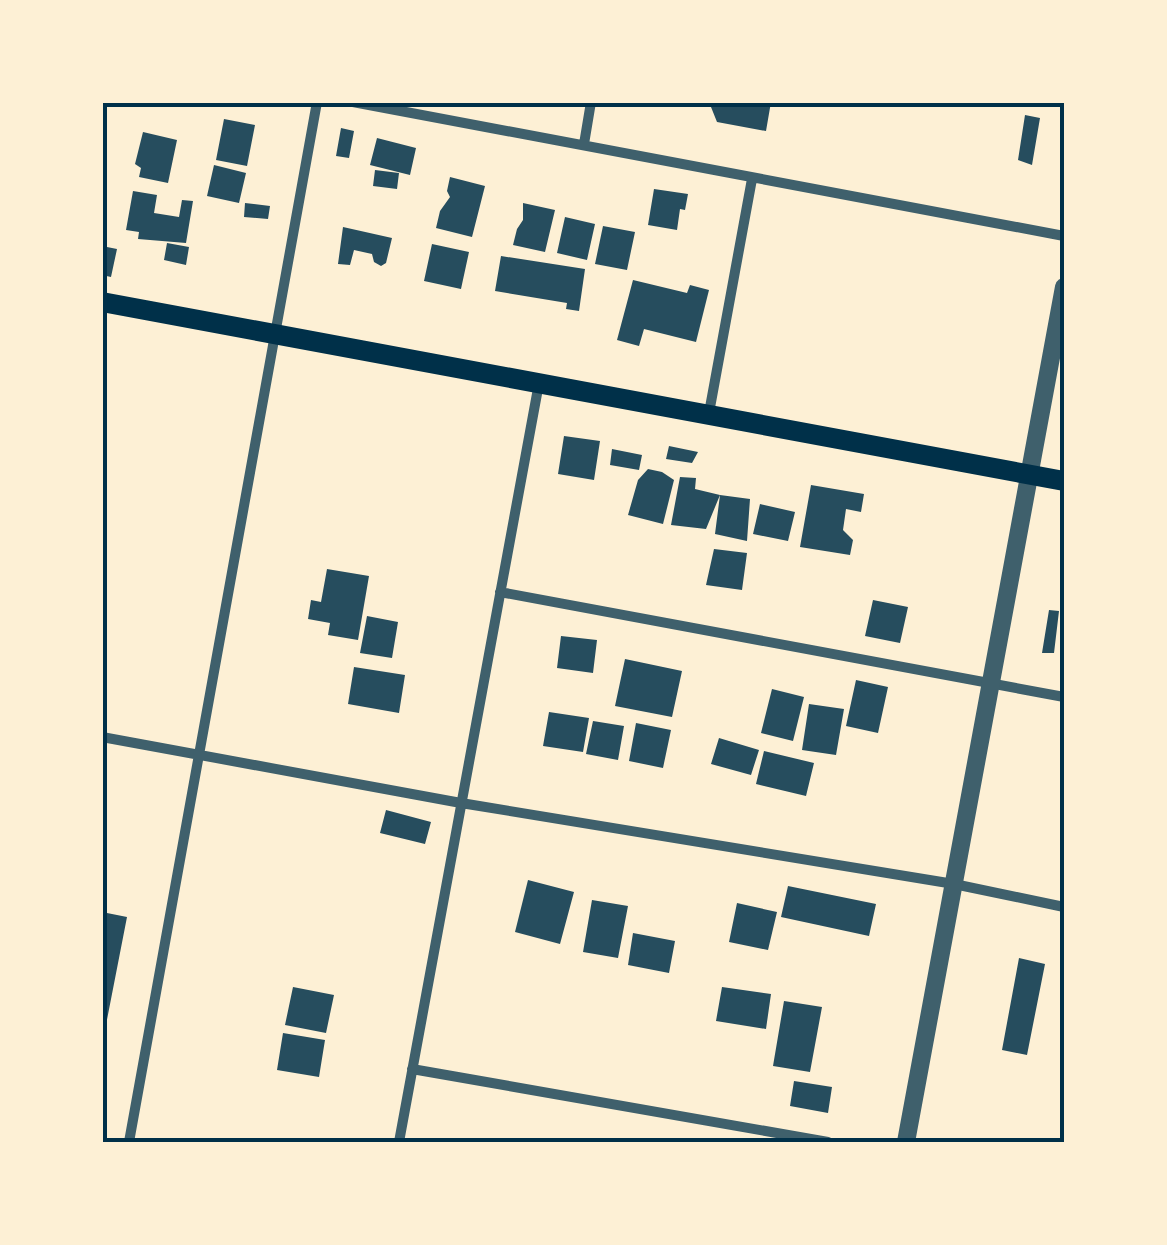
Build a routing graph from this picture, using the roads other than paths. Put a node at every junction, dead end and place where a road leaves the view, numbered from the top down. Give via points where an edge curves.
1 (318, 102) edge
2 (353, 102) edge
3 (591, 102) edge
4 (584, 144) junction
5 (752, 179) junction
6 (1064, 236) edge
7 (1064, 287) edge
8 (102, 302) edge
9 (276, 334) junction
10 (539, 382) junction
11 (708, 413) junction
12 (1031, 474) junction
13 (1064, 481) edge
14 (500, 592) junction
15 (992, 684) junction
16 (1064, 697) edge
17 (102, 737) edge
18 (198, 755) junction
19 (461, 803) junction
20 (954, 884) junction
21 (1064, 906) edge
22 (412, 1069) junction
23 (129, 1142) edge
24 (398, 1142) edge
25 (828, 1142) edge
26 (906, 1142) edge

1 - 9 street
2 - 4 street
3 - 4 street
4 - 5 street
5 - 6 street
5 - 11 street
7 - 12 street
8 - 9 main road
9 - 10 main road
9 - 18 street
10 - 11 main road
10 - 14 street
11 - 12 main road
12 - 13 main road
12 - 15 street
14 - 15 street
14 - 19 street
15 - 16 street
15 - 20 street
17 - 18 street
18 - 19 street
18 - 23 street
19 - 20 street
19 - 22 street
20 - 21 street
20 - 26 street
22 - 24 street
22 - 25 street

